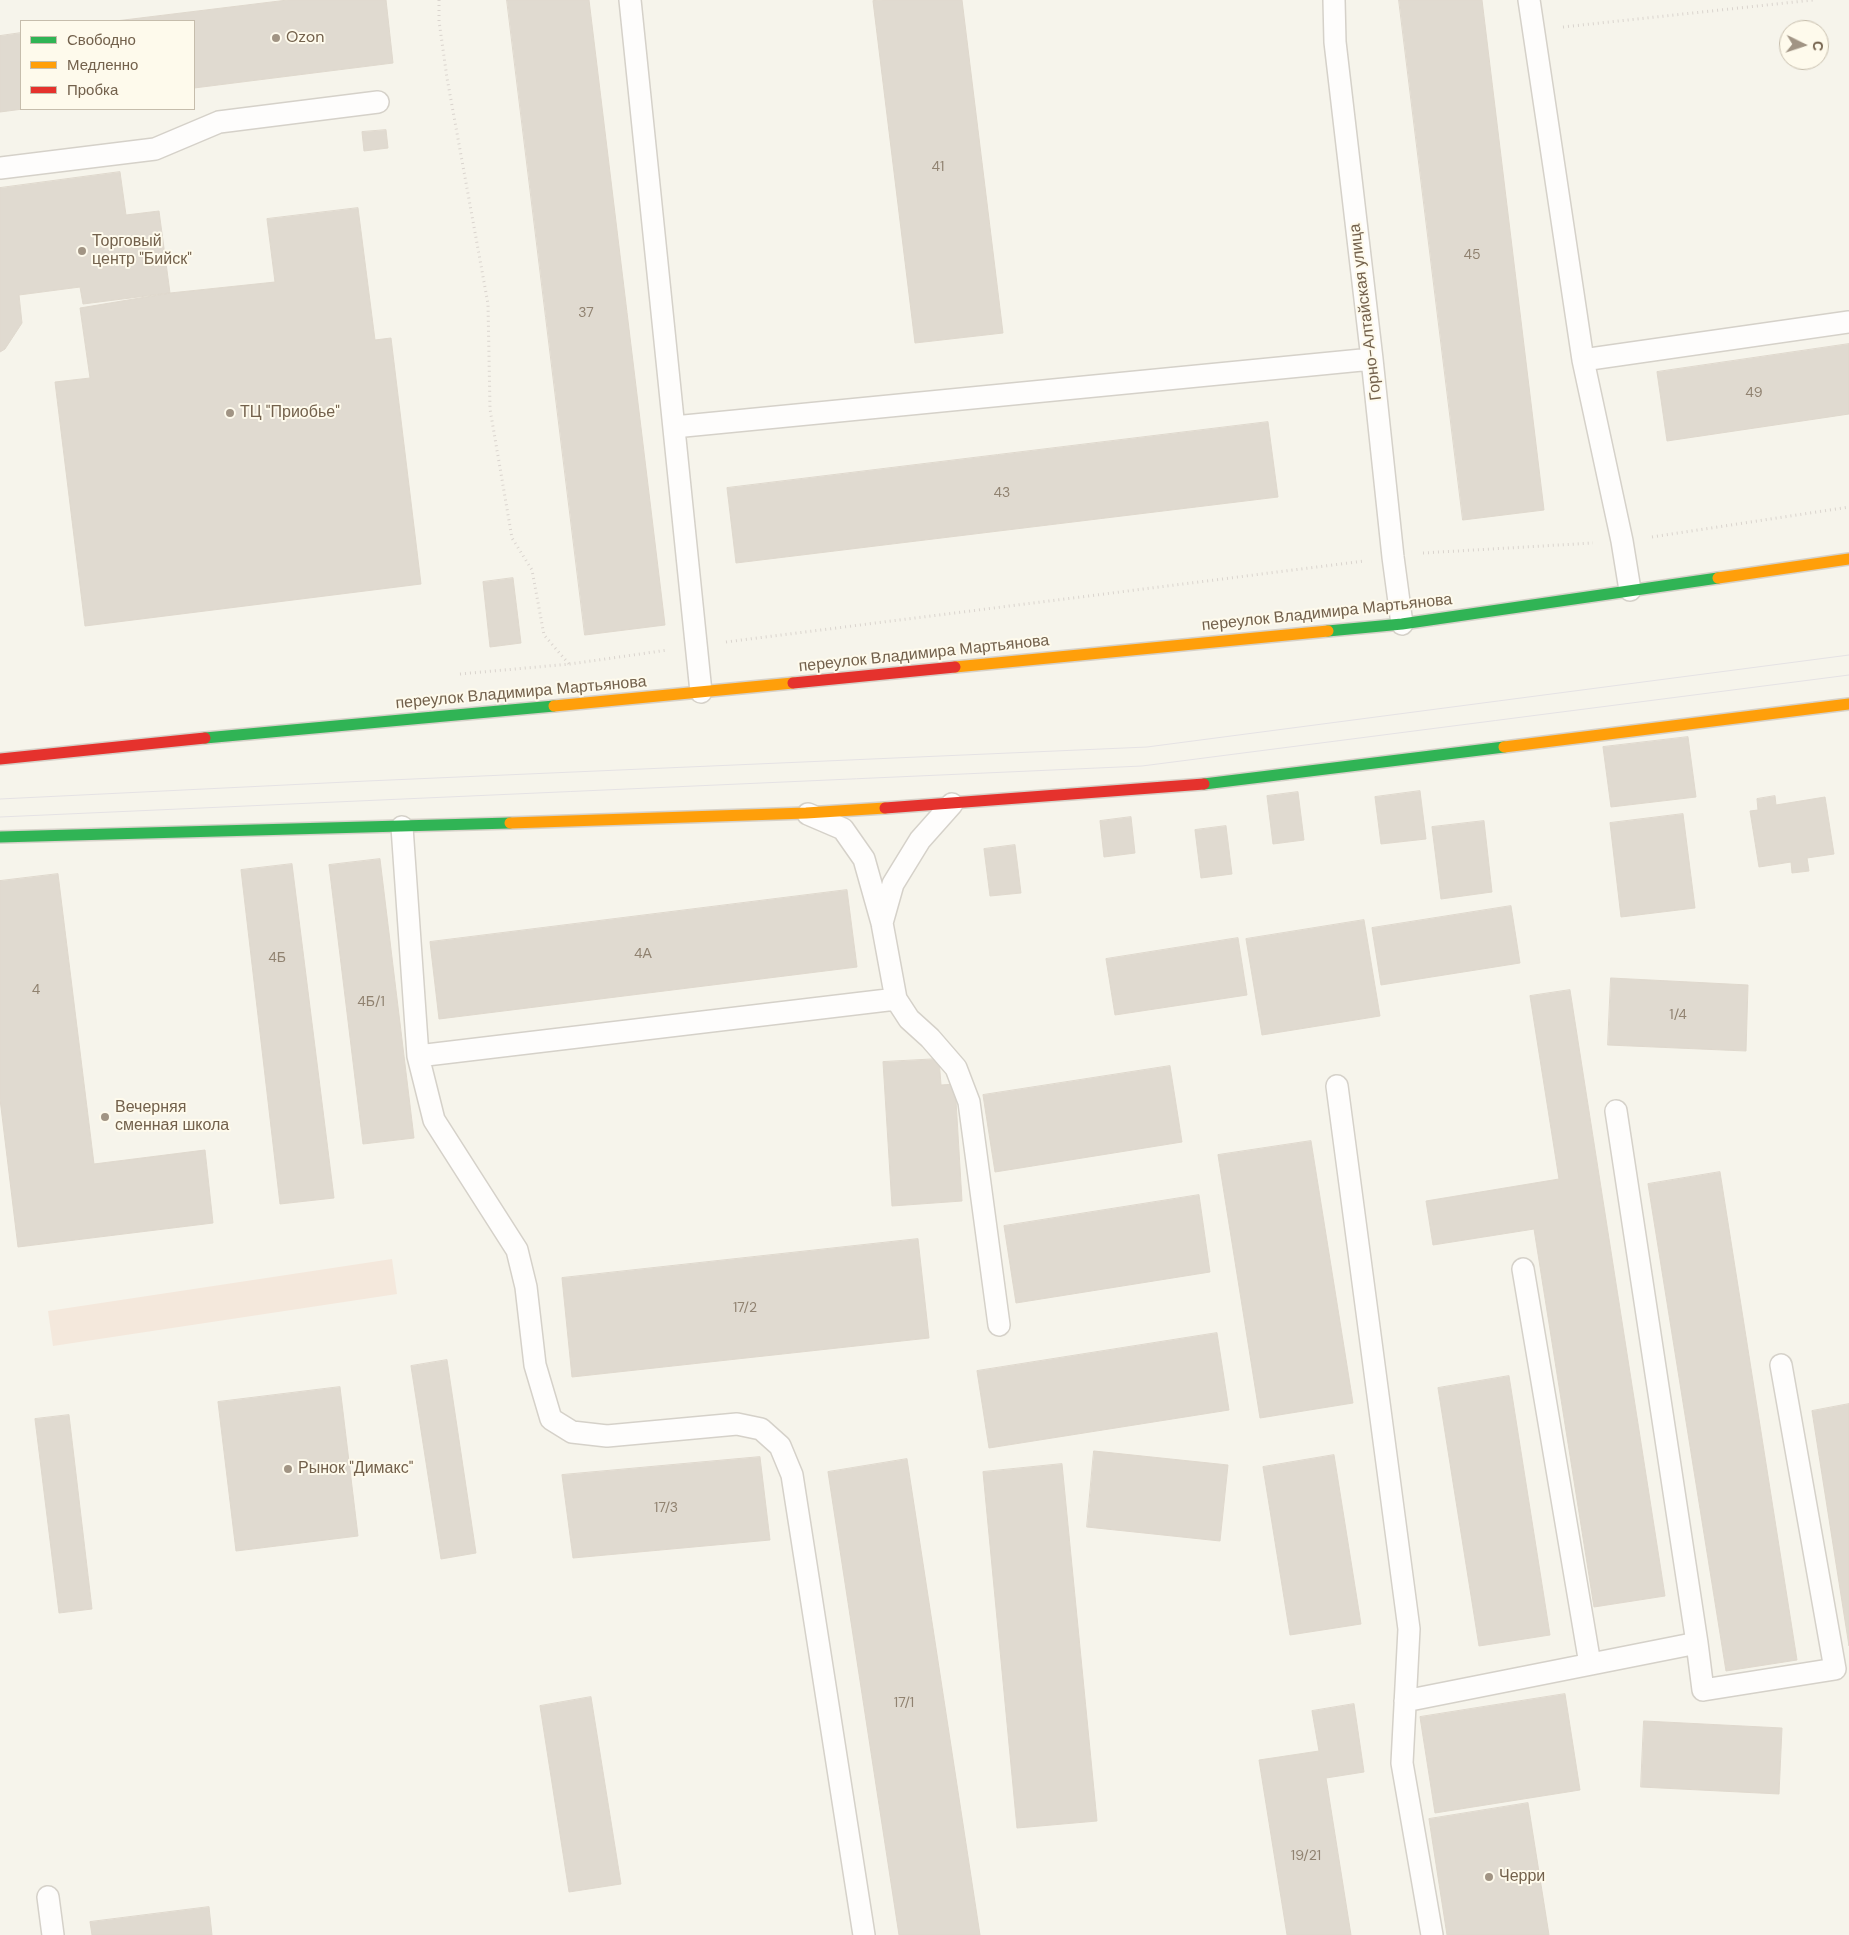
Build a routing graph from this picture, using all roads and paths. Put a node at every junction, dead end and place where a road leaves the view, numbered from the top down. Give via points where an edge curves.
1 (439, 0) edge
2 (630, 0) edge
3 (1334, 0) edge
4 (1529, 0) edge
5 (1814, 0) edge
6 (1532, 31) junction
7 (378, 102) dead end
8 (0, 168) edge
9 (1849, 322) edge
10 (1372, 359) junction
11 (1583, 360) junction
12 (674, 427) junction
13 (1849, 507) edge
14 (1622, 541) junction
15 (1393, 557) junction
16 (1849, 559) edge
17 (1630, 590) junction
18 (1402, 624) junction
19 (696, 646) junction
20 (570, 664) junction
21 (460, 674) dead end
22 (701, 692) junction
23 (1849, 704) edge
24 (0, 759) edge
25 (952, 804) junction
26 (806, 813) junction
27 (402, 827) junction
28 (0, 837) edge
29 (882, 923) junction
30 (896, 999) junction
31 (418, 1056) junction
32 (1337, 1086) dead end
33 (1616, 1111) dead end
34 (1523, 1269) dead end
35 (1000, 1325) dead end
36 (1781, 1365) dead end
37 (1697, 1643) junction
38 (1590, 1664) junction
39 (1405, 1701) junction
40 (48, 1898) dead end
41 (52, 1935) edge
42 (864, 1935) edge
43 (1432, 1935) edge

1 - 20 path via 447,78 488,304 490,408 512,538 532,570 544,635
2 - 12 lane
3 - 10 lane, Горно-Алтайская улица via 1335,42
4 - 6 lane
5 - 6 path
6 - 11 lane
7 - 8 lane via 219,122 155,149
9 - 11 lane
10 - 12 lane
10 - 15 lane, Горно-Алтайская улица
11 - 14 lane
12 - 19 lane
13 - 14 path
14 - 15 path
14 - 17 lane
15 - 18 lane, Горно-Алтайская улица
15 - 19 path
16 - 17 street, переулок Владимира Мартьянова
17 - 18 street, переулок Владимира Мартьянова
18 - 22 street, переулок Владимира Мартьянова
19 - 20 path
19 - 22 lane
20 - 21 path
22 - 24 street, переулок Владимира Мартьянова
23 - 25 street via 1178,786
25 - 26 street
25 - 29 lane via 920,840 893,884
26 - 27 street
26 - 29 lane via 844,829 864,859
27 - 28 street
27 - 31 lane
29 - 30 lane
30 - 31 lane
30 - 35 lane via 909,1019 956,1068 969,1102
31 - 42 lane via 434,1120 517,1250 526,1287 535,1365 550,1419 572,1432 607,1436 737,1424 761,1429 780,1446 792,1475
32 - 39 lane via 1409,1629
33 - 37 lane
34 - 38 lane
36 - 37 lane via 1835,1669 1704,1690
37 - 38 lane
38 - 39 lane
39 - 43 lane via 1402,1763
40 - 41 lane

